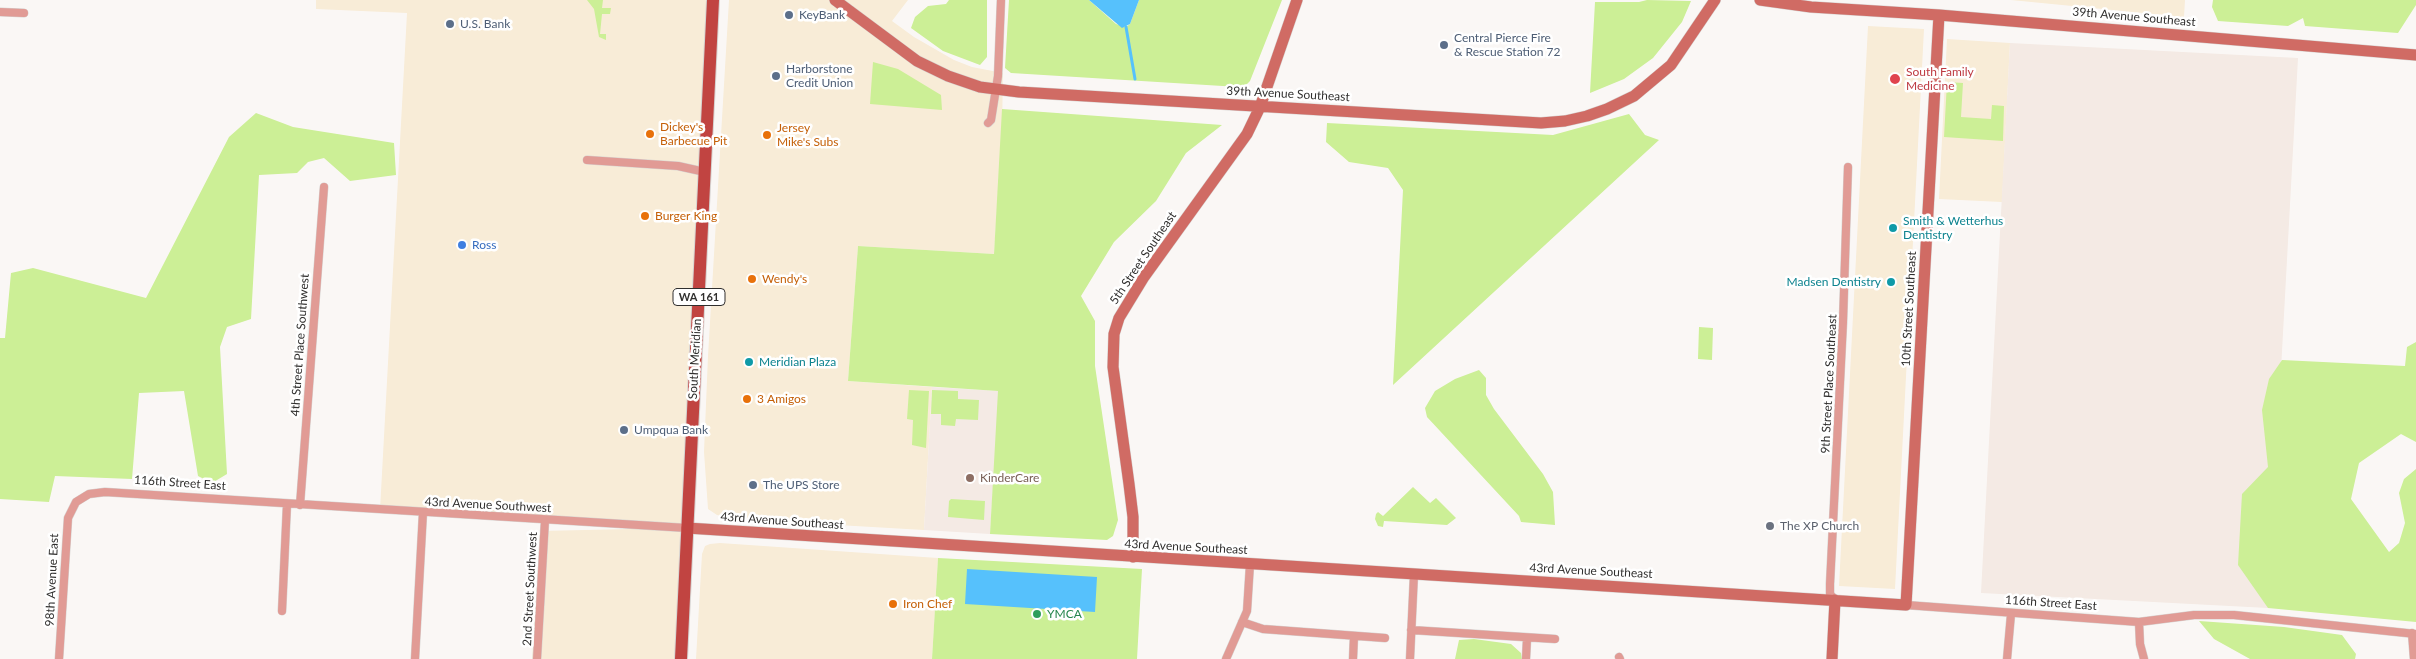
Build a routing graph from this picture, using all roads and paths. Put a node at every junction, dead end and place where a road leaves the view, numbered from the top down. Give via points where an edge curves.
1 (703, 0) edge
2 (713, 0) edge
3 (835, 0) edge
4 (1001, 0) edge
5 (1297, 0) edge
6 (1715, 0) edge
7 (1760, 0) edge
8 (0, 12) edge
9 (24, 14) dead end
10 (1939, 15) junction
11 (711, 40) junction
12 (2416, 55) edge
13 (996, 90) junction
14 (1260, 106) junction
15 (988, 123) dead end
16 (586, 160) dead end
17 (1848, 167) dead end
18 (704, 172) junction
19 (324, 187) dead end
20 (74, 504) joint
21 (287, 504) junction
22 (300, 505) junction
23 (423, 512) junction
24 (545, 520) junction
25 (687, 528) junction
26 (1132, 557) junction
27 (1250, 564) junction
28 (1414, 574) junction
29 (1684, 590) joint
30 (1835, 600) junction
31 (1906, 605) junction
32 (282, 611) dead end
33 (2011, 614) junction
34 (1242, 622) junction
35 (2139, 622) junction
36 (1411, 630) junction
37 (2414, 634) edge
38 (1354, 636) junction
39 (1385, 638) dead end
40 (1527, 638) junction
41 (1555, 639) dead end
42 (59, 659) edge
43 (415, 659) edge
44 (537, 659) edge
45 (681, 659) edge
46 (1226, 659) edge
47 (1353, 659) edge
48 (1410, 659) edge
49 (1526, 659) edge
50 (1832, 659) edge
51 (2007, 659) edge
52 (2144, 659) edge
53 (2414, 659) edge

1 - 11 main road
2 - 11 main road, South Meridian / WA 161
3 - 13 street, 39th Avenue Southeast via 932,69
4 - 13 street
5 - 14 street, 5th Street Southeast
6 - 14 street, 39th Avenue Southeast via 1684,49 1655,81 1607,110 1587,116 1541,123
7 - 10 street, 39th Avenue Southeast via 1811,7
8 - 9 street
10 - 12 street, 39th Avenue Southeast
10 - 31 street, 10th Street Southeast
11 - 18 main road, South Meridian / WA 161
13 - 14 street, 39th Avenue Southeast
13 - 15 street via 992,120
14 - 26 street, 5th Street Southeast via 1241,143 1127,301 1114,334 1113,367 1133,517
16 - 18 street via 678,166
17 - 30 street, 9th Street Place Southeast via 1830,584 1830,594
18 - 25 main road, South Meridian / WA 161
19 - 22 street, 4th Street Place Southwest
20 - 21 street, 116th Street East via 85,495 101,492
20 - 42 street, 98th Avenue East via 66,529
21 - 22 street, 43rd Avenue Southwest
21 - 32 street
22 - 23 street, 43rd Avenue Southwest
23 - 24 street, 43rd Avenue Southwest
23 - 43 street
24 - 25 street, 43rd Avenue Southwest
24 - 44 street, 2nd Street Southwest
25 - 26 street, 43rd Avenue Southeast
25 - 45 main road, South Meridian / WA 161
26 - 27 street, 43rd Avenue Southeast
27 - 28 street, 43rd Avenue Southeast
27 - 34 street via 1247,611
28 - 29 street, 43rd Avenue Southeast
28 - 36 street
29 - 30 street, 116th Street East
30 - 31 street, 116th Street East
30 - 50 street
31 - 33 street, 116th Street East
33 - 35 street, 116th Street East
33 - 51 street
34 - 38 street via 1263,629
34 - 46 street
35 - 37 street, 116th Street East via 2194,615 2234,615
35 - 52 street
36 - 40 street
36 - 48 street
37 - 53 street
38 - 39 street
38 - 47 street
40 - 41 street
40 - 49 street

